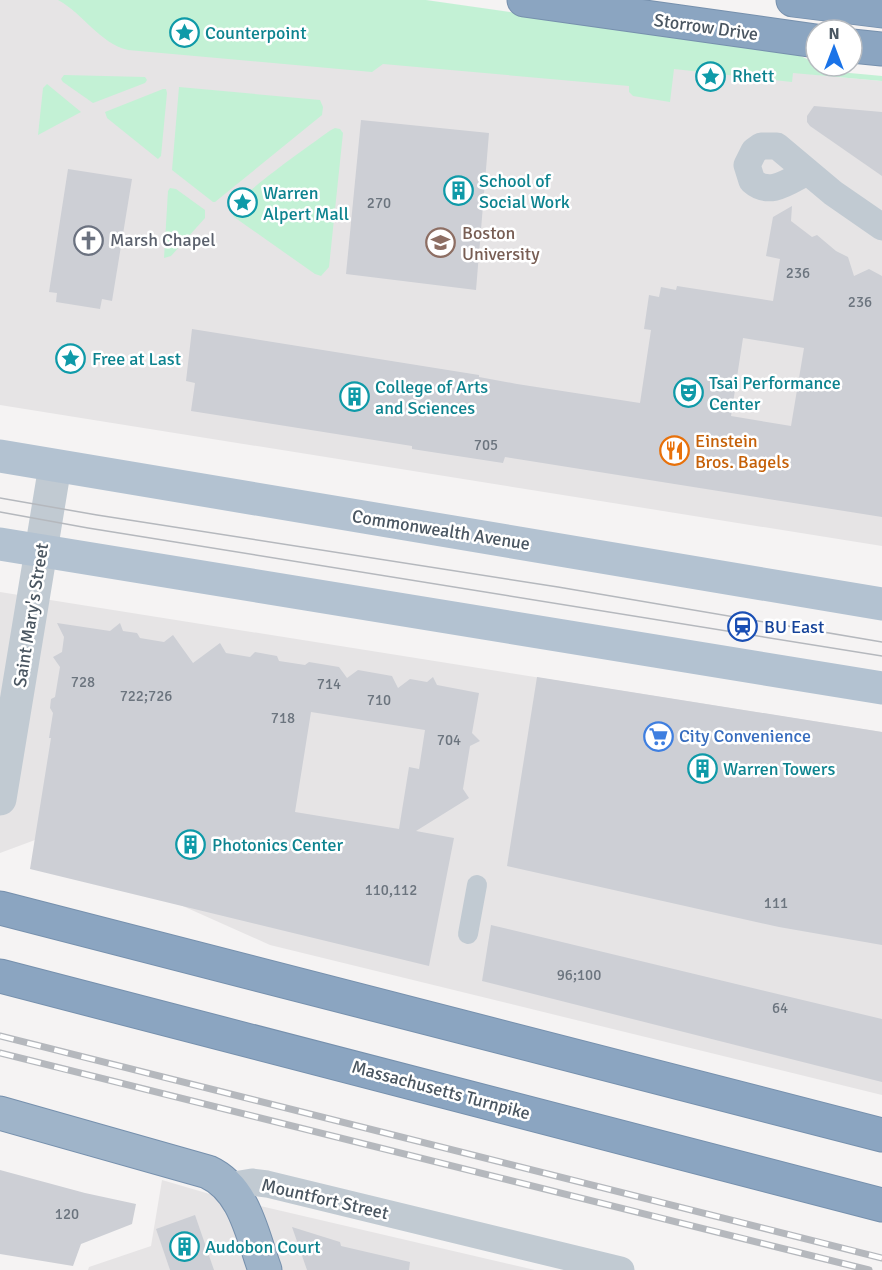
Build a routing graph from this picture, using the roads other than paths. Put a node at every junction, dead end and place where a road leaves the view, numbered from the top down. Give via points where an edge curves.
1 (524, 0) edge
2 (793, 0) edge
3 (882, 11) edge
4 (804, 39) edge
5 (864, 48) edge
6 (882, 50) edge
7 (807, 172) dead end
8 (882, 227) edge
9 (0, 456) edge
10 (55, 466) junction
11 (0, 544) edge
12 (41, 552) junction
13 (882, 604) edge
14 (882, 688) edge
15 (0, 799) edge
16 (477, 885) dead end
17 (0, 908) edge
18 (468, 934) dead end
19 (0, 976) edge
20 (0, 1113) edge
21 (882, 1135) edge
22 (228, 1186) junction
23 (882, 1205) edge
24 (265, 1270) edge
25 (621, 1270) edge

1 - 4 highway, Storrow Drive
2 - 3 highway
5 - 6 highway
7 - 8 street
9 - 10 main road, Commonwealth Avenue
10 - 12 street, Saint Mary's Street
10 - 13 main road, Commonwealth Avenue
11 - 12 main road
12 - 14 main road
12 - 15 street, Saint Mary's Street
16 - 18 street
17 - 21 highway
19 - 23 highway, Massachusetts Turnpike
20 - 22 highway via 208,1172
22 - 24 highway via 242,1208
22 - 25 street, Mountfort Street via 267,1184

